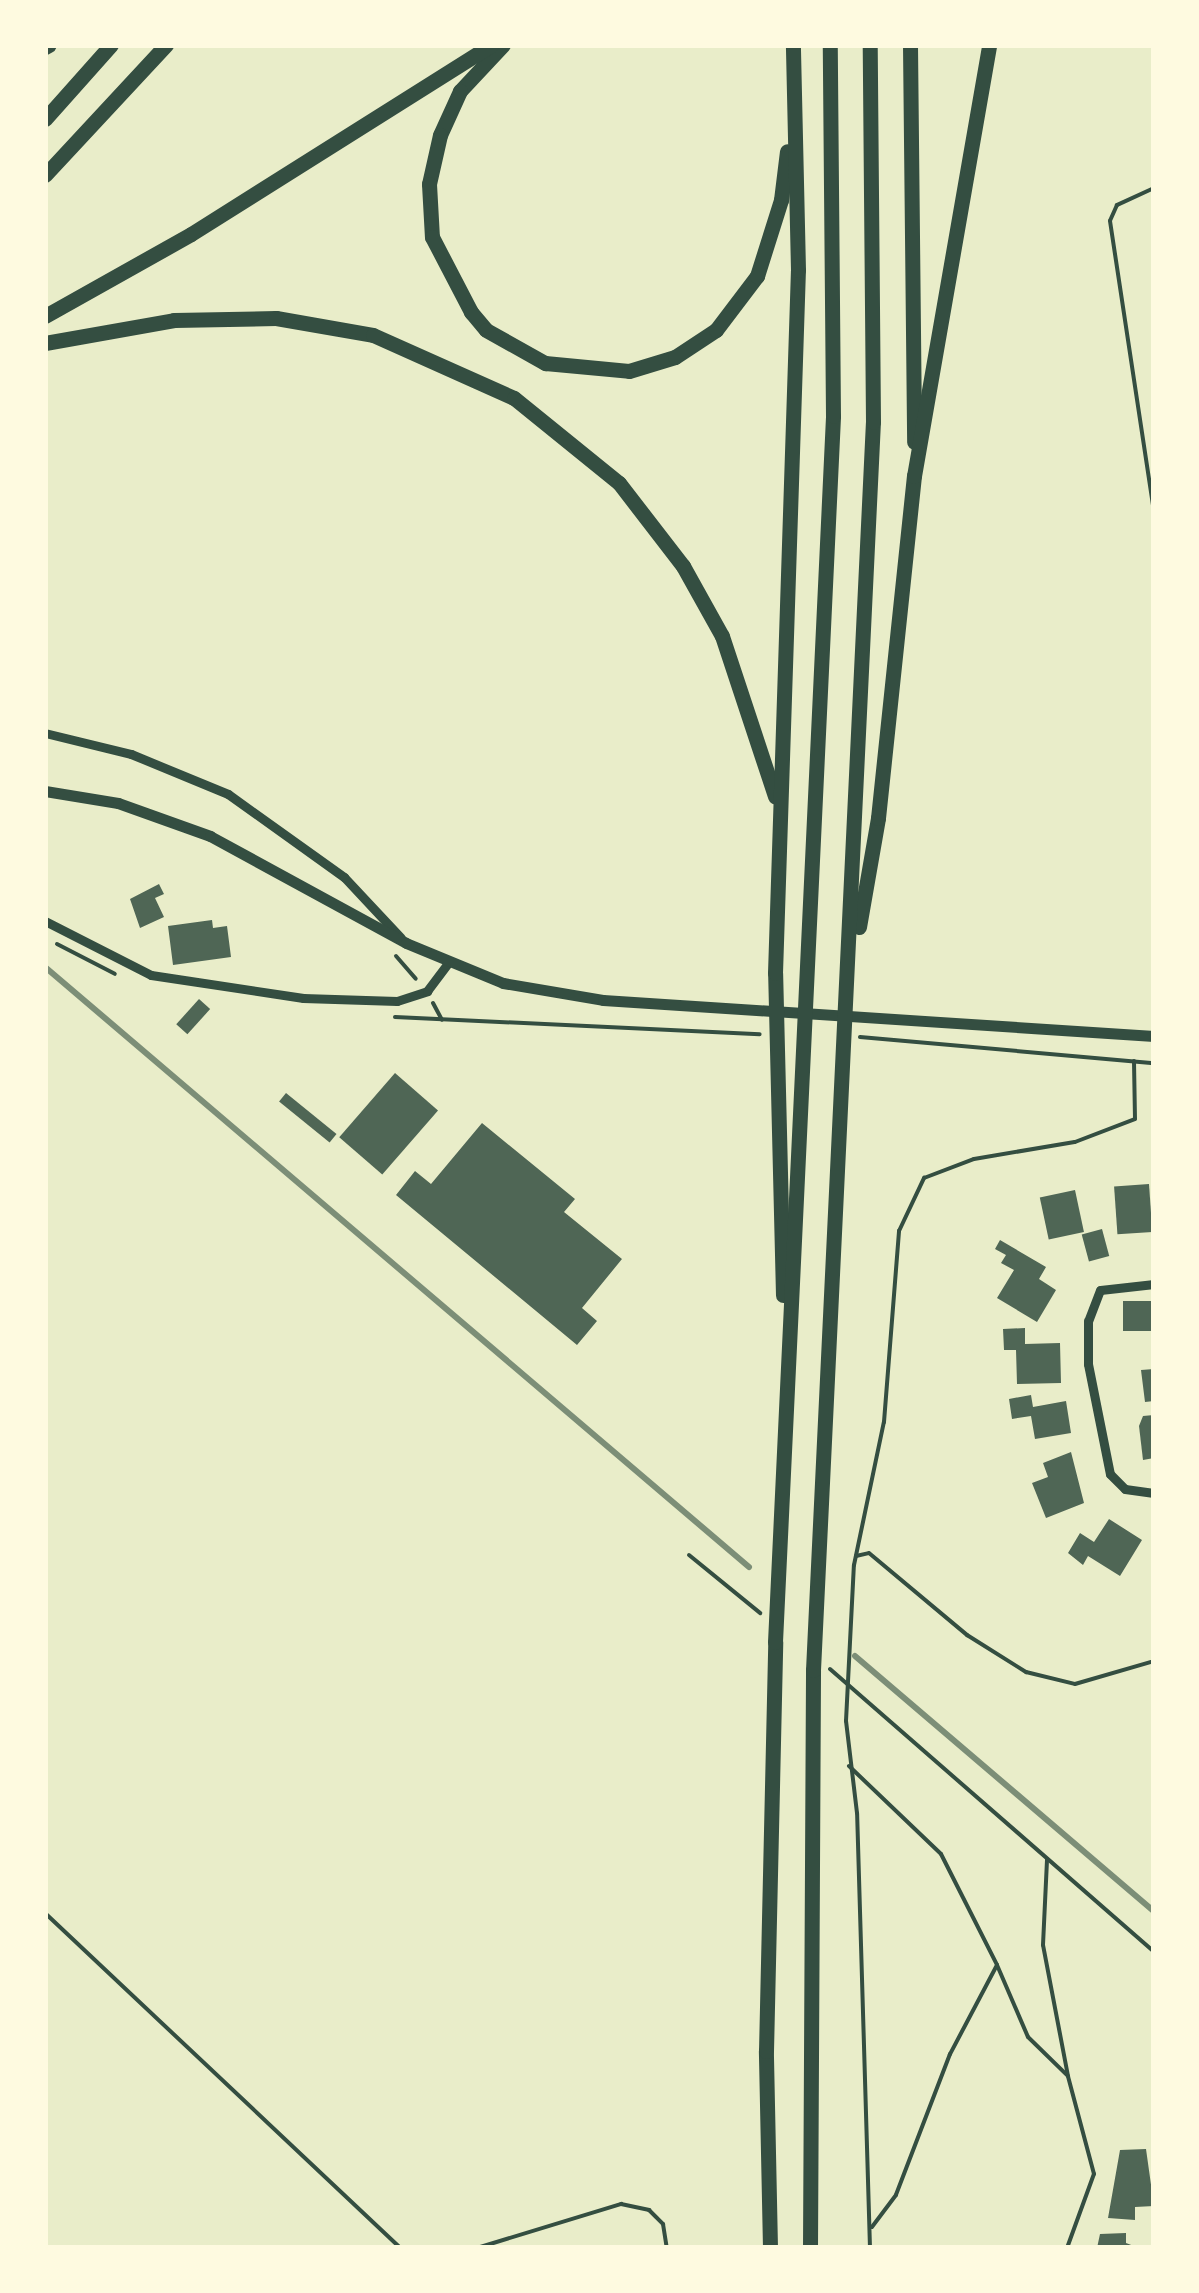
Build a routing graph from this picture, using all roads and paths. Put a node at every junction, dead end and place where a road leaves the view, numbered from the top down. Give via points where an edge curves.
1 (166, 45) edge
2 (491, 45) edge
3 (503, 45) edge
4 (793, 45) edge
5 (830, 45) edge
6 (870, 45) edge
7 (910, 45) edge
8 (989, 45) edge
9 (105, 52) edge
10 (794, 77) junction
11 (45, 119) edge
12 (45, 175) edge
13 (1154, 188) edge
14 (45, 316) edge
15 (45, 343) edge
16 (914, 476) junction
17 (1154, 513) edge
18 (45, 733) edge
19 (45, 791) edge
20 (778, 808) junction
21 (45, 921) edge
22 (406, 944) junction
23 (382, 947) dead end
24 (448, 963) junction
25 (427, 991) junction
26 (846, 994) junction
27 (442, 1020) dead end
28 (1154, 1036) edge
29 (1134, 1061) dead end
30 (1154, 1284) edge
31 (787, 1357) junction
32 (1154, 1492) edge
33 (854, 1565) junction
34 (1154, 1662) edge
35 (871, 1703) dead end
36 (848, 1766) junction
37 (1047, 1858) junction
38 (45, 1914) edge
39 (1154, 1952) edge
40 (997, 1965) junction
41 (1068, 2076) junction
42 (871, 2228) junction
43 (400, 2248) edge
44 (476, 2248) edge
45 (667, 2248) edge
46 (770, 2248) edge
47 (810, 2248) edge
48 (870, 2248) edge
49 (1067, 2248) edge

1 - 12 highway
2 - 14 highway via 192,234
3 - 10 highway via 460,91 440,135 429,184 432,237 478,321 544,363 629,371 675,358 716,330 757,276 786,169
4 - 10 highway
5 - 31 highway via 833,416
6 - 26 highway via 872,422
7 - 16 highway
8 - 16 highway
9 - 11 highway
10 - 20 highway via 798,270
13 - 17 path via 1117,205 1110,221
15 - 20 highway via 174,320 276,318 372,335 514,398 620,483 704,598
16 - 26 highway via 878,818
18 - 22 street via 131,754 228,794 344,877
19 - 22 street via 118,803 210,836
20 - 31 highway via 774,1043
21 - 25 street via 102,955 178,981 378,1003
22 - 24 street
23 - 25 path
24 - 25 street
24 - 28 street via 504,983 603,1000
25 - 27 path
26 - 47 highway via 813,1670
29 - 33 path via 1135,1119 1075,1142 974,1160 924,1178 898,1231 884,1422
30 - 32 street via 1100,1290 1088,1321 1088,1364 1110,1474 1125,1489
31 - 46 highway via 766,2051
33 - 34 path via 858,1552 869,1552 967,1635 1050,1680 1104,1680
33 - 36 path
35 - 37 path
36 - 40 path via 940,1854
36 - 42 path via 857,1814 862,2116
37 - 39 path
37 - 41 path via 1043,1945
38 - 43 path
40 - 41 path via 1028,2036
40 - 42 path via 950,2054 896,2195
41 - 49 path via 1094,2174
42 - 48 path
44 - 45 path via 621,2204 649,2210 663,2224

